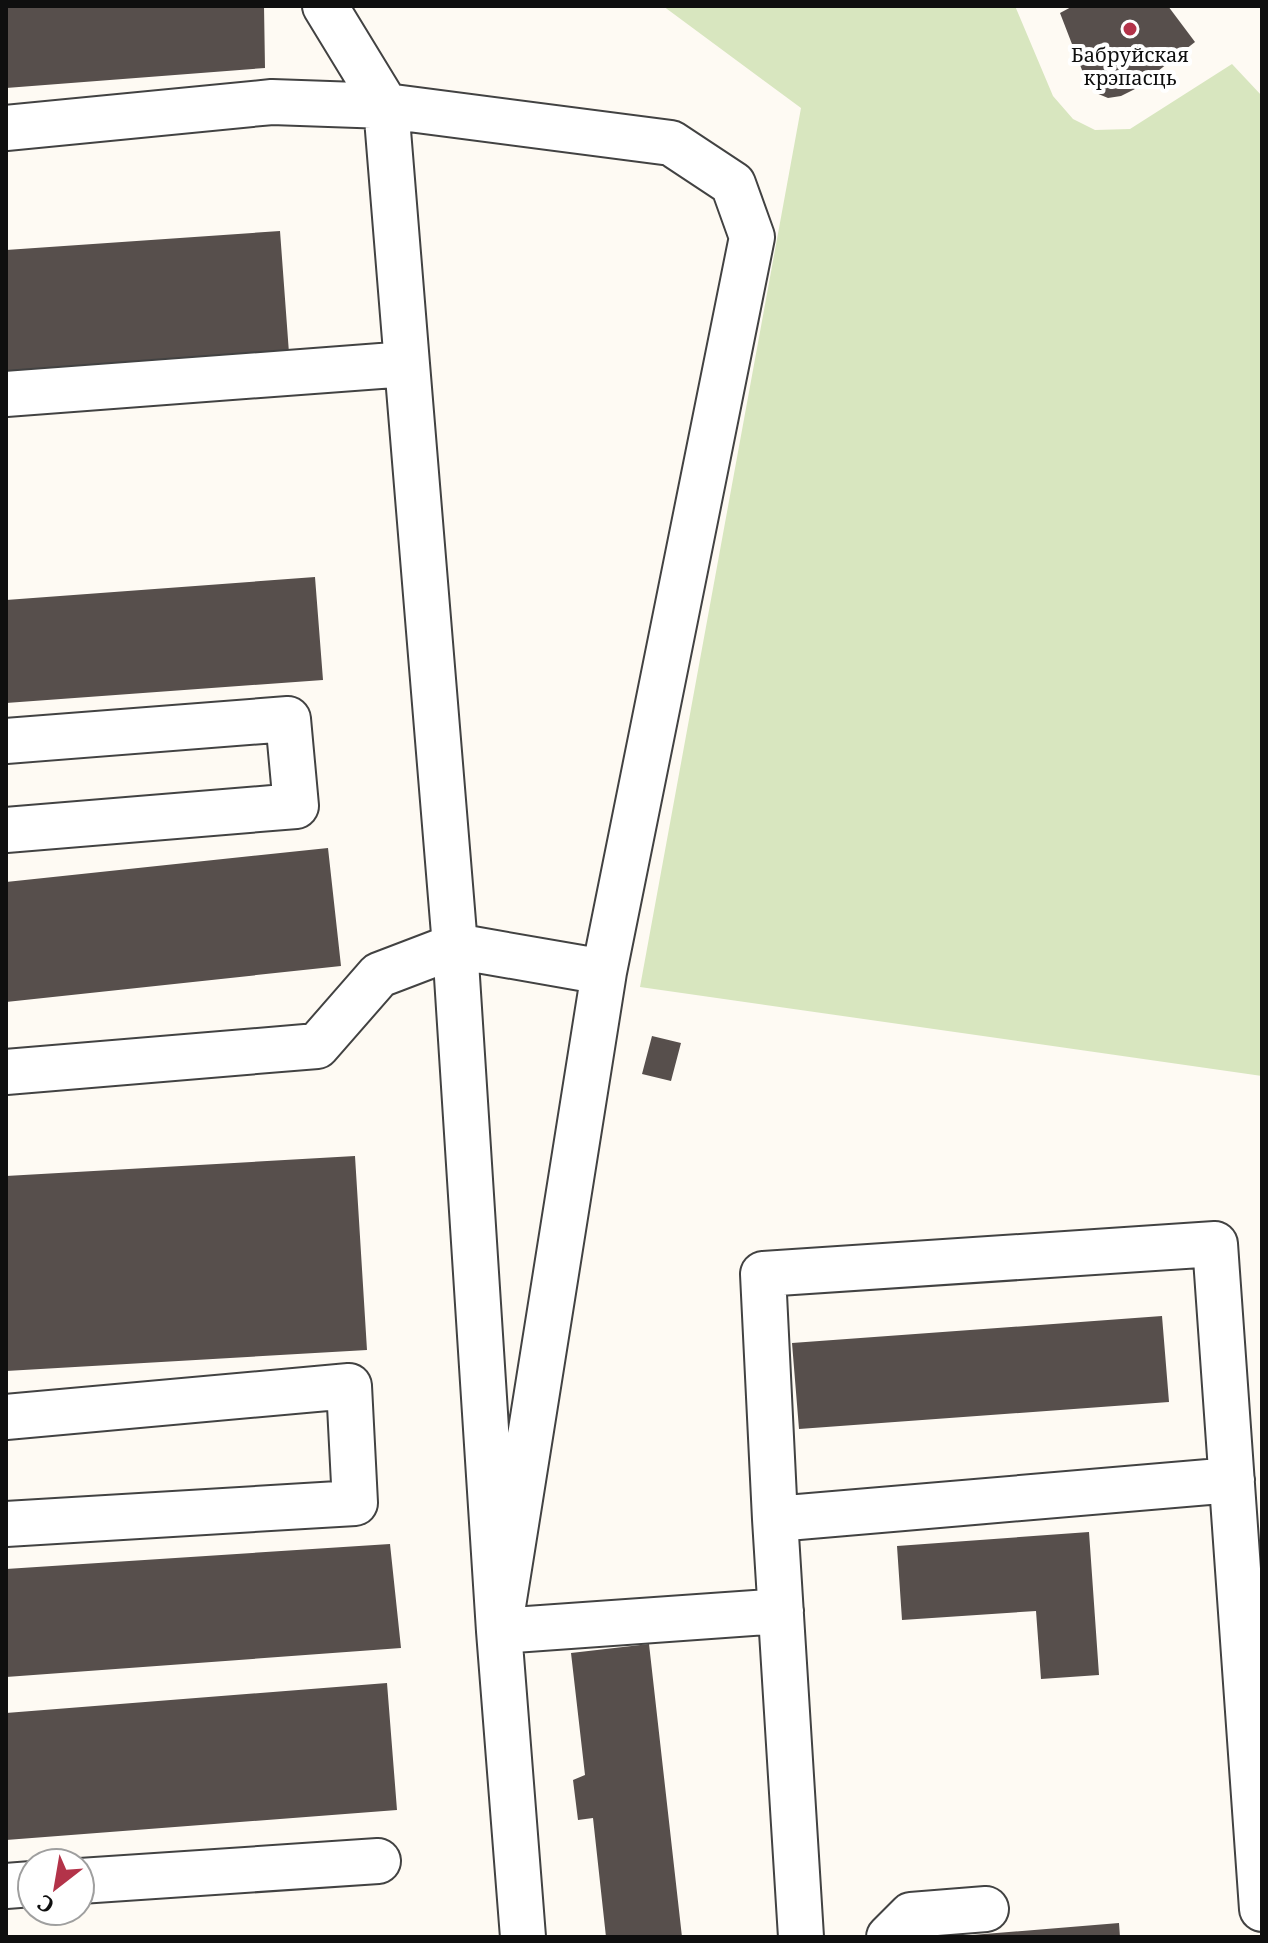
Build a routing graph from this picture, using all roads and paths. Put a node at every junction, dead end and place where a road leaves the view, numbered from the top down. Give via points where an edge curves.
1 (325, 6) edge
2 (386, 106) junction
3 (6, 128) edge
4 (407, 364) junction
5 (6, 394) edge
6 (6, 741) edge
7 (6, 830) edge
8 (455, 946) junction
9 (604, 972) junction
10 (6, 1072) edge
11 (6, 1417) edge
12 (1232, 1480) junction
13 (775, 1519) junction
14 (6, 1524) edge
15 (781, 1611) junction
16 (499, 1631) junction
17 (378, 1861) dead end
18 (96, 1880) edge
19 (986, 1909) dead end
20 (1262, 1909) edge
21 (523, 1937) edge
22 (801, 1937) edge
23 (889, 1937) edge

1 - 2 lane
2 - 3 lane via 272,102
2 - 4 lane
2 - 9 lane via 671,143 733,184 752,237
4 - 5 lane
4 - 8 lane
6 - 7 lane via 288,719 296,806
8 - 9 lane
8 - 10 lane via 379,975 317,1046
8 - 16 lane
9 - 16 lane
11 - 14 lane via 349,1386 355,1503
12 - 13 lane
12 - 13 lane via 1215,1244 763,1274
12 - 20 lane
13 - 15 lane
15 - 16 lane
15 - 22 lane
16 - 21 lane
17 - 18 lane
19 - 23 lane via 911,1915

